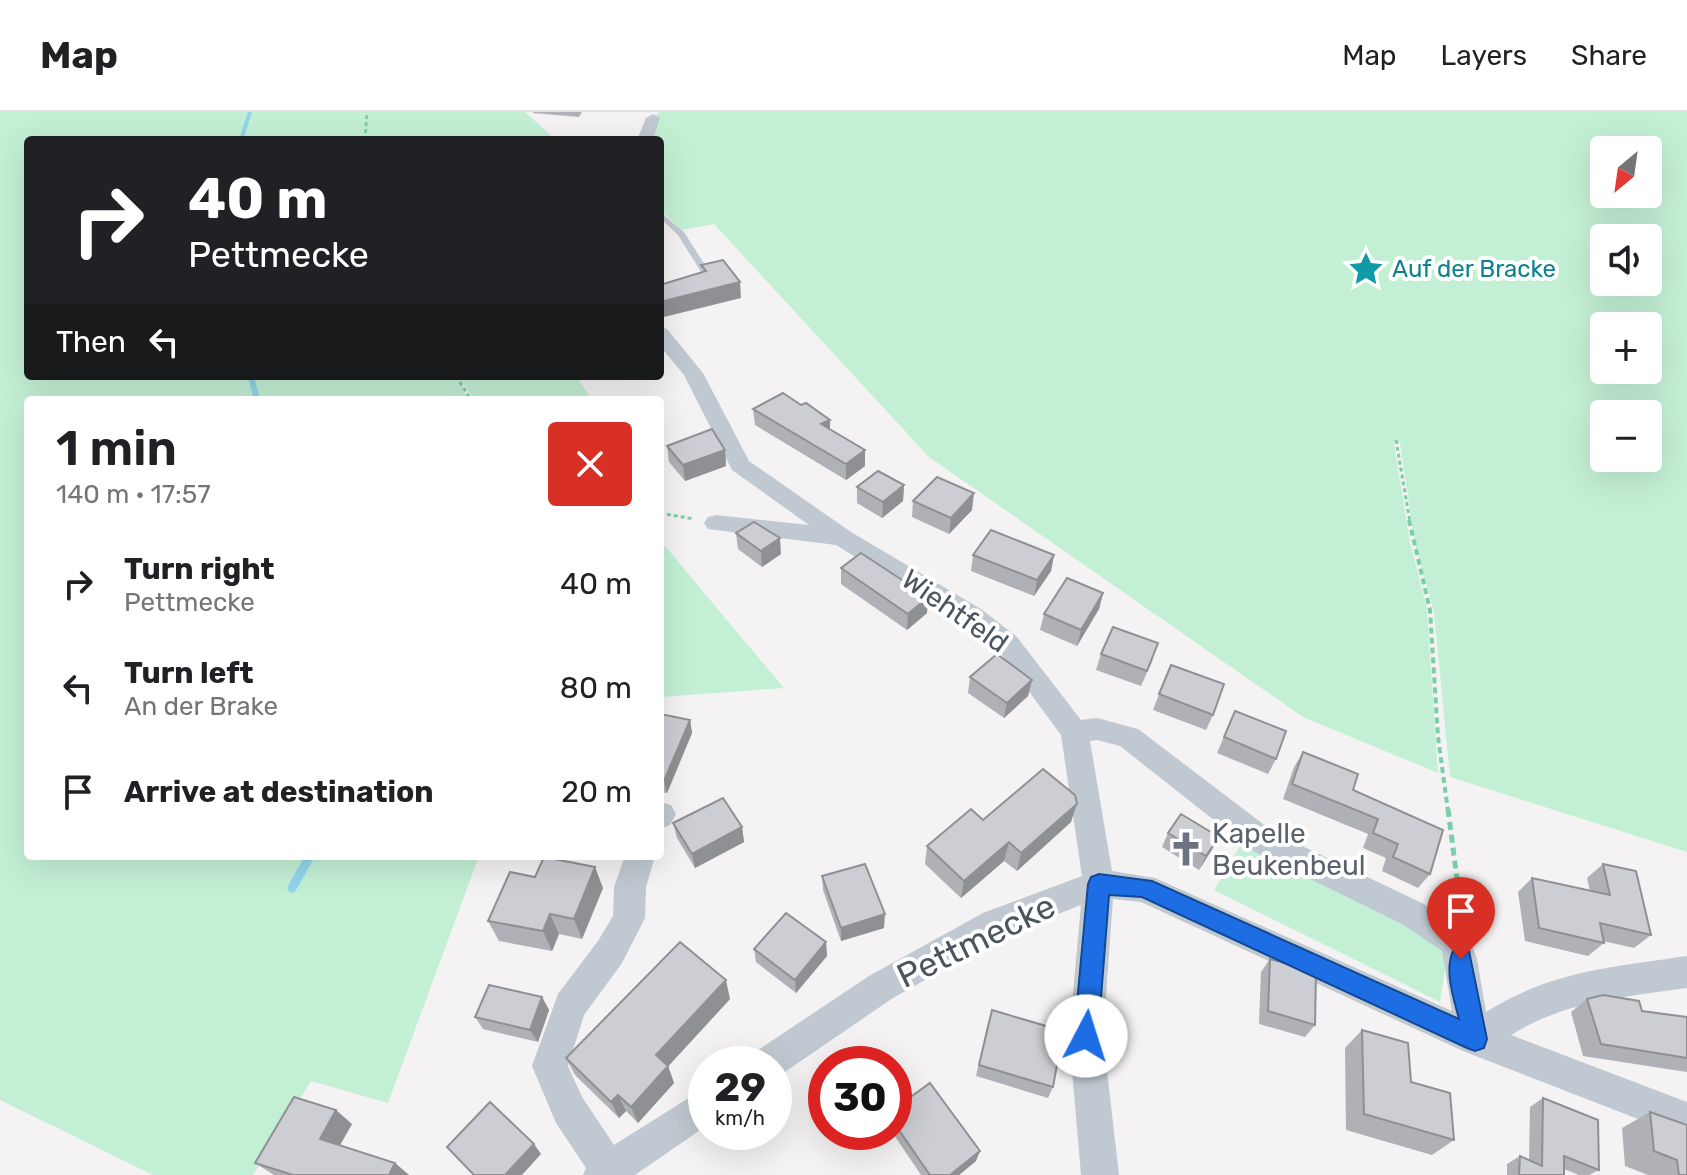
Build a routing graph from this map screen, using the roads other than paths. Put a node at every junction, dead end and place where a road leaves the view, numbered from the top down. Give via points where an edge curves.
1 (653, 118) dead end
2 (646, 136) edge
3 (664, 218) edge
4 (706, 273) edge
5 (664, 338) edge
6 (716, 523) road end
7 (843, 538) junction
8 (1074, 732) junction
9 (639, 860) edge
10 (1099, 884) junction
11 (1687, 972) edge
12 (1475, 1039) junction
13 (792, 1047) edge
14 (688, 1117) edge
15 (1687, 1120) edge
16 (605, 1173) edge
17 (1100, 1175) edge

1 - 2 street
3 - 4 lane
5 - 7 street, Wiehtfeld via 693,373 740,465
6 - 7 street, Wiehtfeld
7 - 8 street, Wiehtfeld via 972,616 1008,644
8 - 10 street, Wiehtfeld
8 - 12 street via 1097,729 1128,737 1264,842 1413,914 1455,941
9 - 16 street via 630,887 629,918 570,1006 550,1066
10 - 12 street, Pettmecke via 1144,888
10 - 13 street, Pettmecke via 994,924 881,987
10 - 17 street, Wiehtfeld via 1086,1036
11 - 12 street via 1581,987 1525,1007
12 - 15 street, Pettmecke
14 - 16 street

